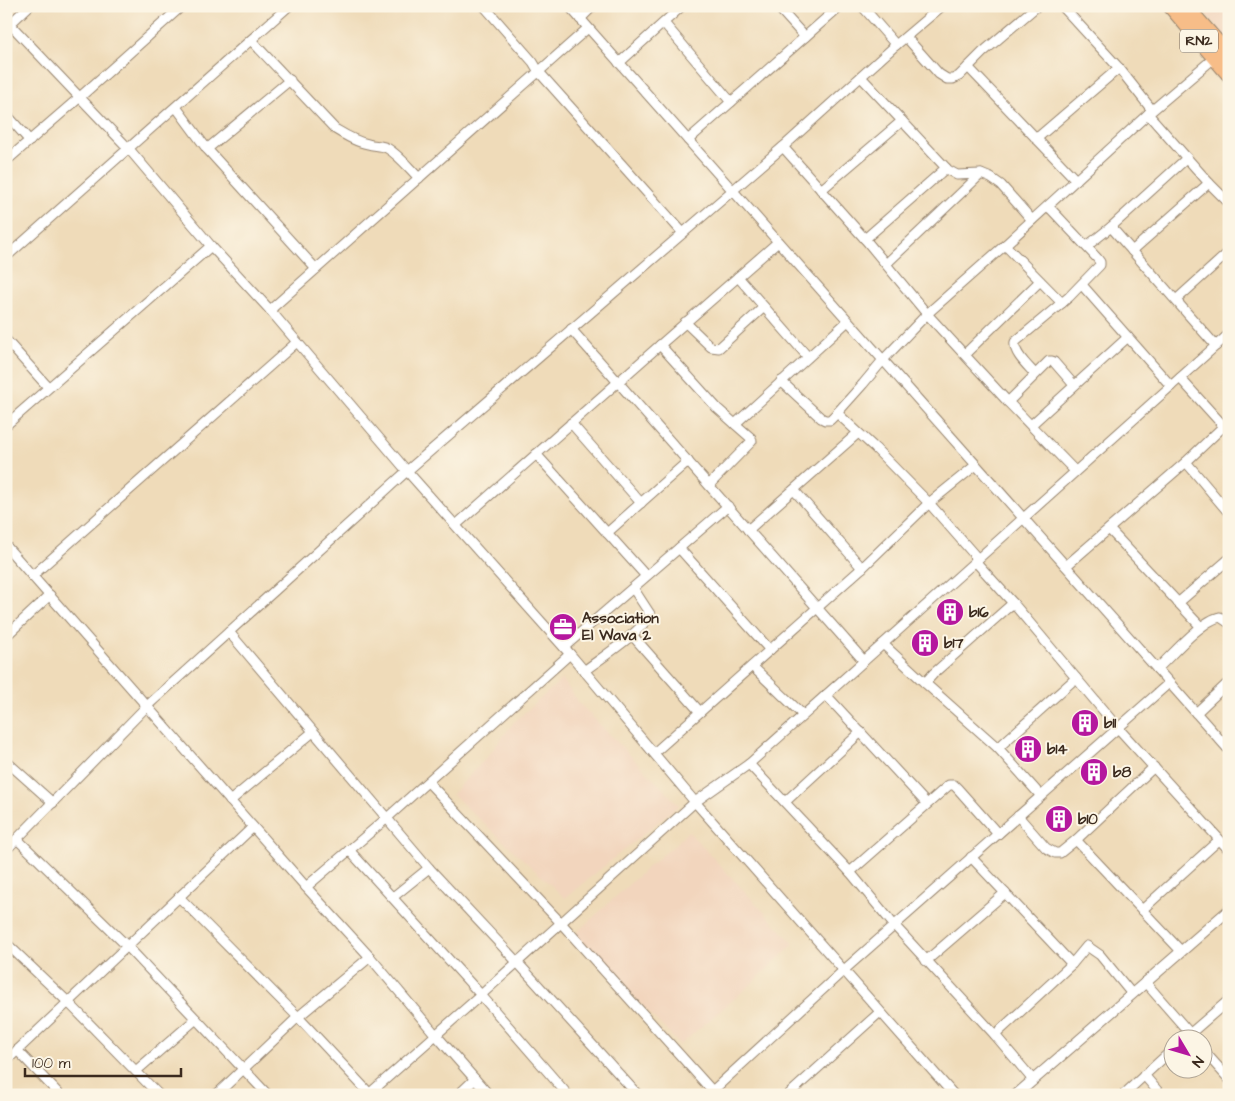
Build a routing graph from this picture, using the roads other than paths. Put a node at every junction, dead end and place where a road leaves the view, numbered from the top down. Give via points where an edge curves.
1 (29, 6) edge
2 (182, 6) edge
3 (289, 6) edge
4 (484, 6) edge
5 (569, 6) edge
6 (593, 6) edge
7 (682, 6) edge
8 (777, 6) edge
9 (840, 6) edge
10 (862, 6) edge
11 (942, 6) edge
12 (1037, 6) edge
13 (1062, 6) edge
14 (1170, 6) edge
15 (1186, 6) edge
16 (278, 10) edge
17 (580, 19) junction
18 (8, 22) edge
19 (664, 23) junction
20 (588, 28) junction
21 (805, 37) junction
22 (906, 37) junction
23 (251, 40) junction
24 (896, 45) junction
25 (1229, 55) edge
26 (1214, 58) junction
27 (619, 63) junction
28 (968, 67) junction
29 (1119, 68) junction
30 (539, 72) junction
31 (1229, 75) edge
32 (861, 77) junction
33 (290, 80) junction
34 (80, 97) junction
35 (731, 102) junction
36 (176, 107) junction
37 (1150, 112) junction
38 (6, 114) edge
39 (902, 120) junction
40 (1036, 139) junction
41 (688, 140) junction
42 (30, 141) junction
43 (783, 147) junction
44 (128, 149) junction
45 (207, 150) junction
46 (1187, 158) junction
47 (6, 161) edge
48 (946, 168) junction
49 (981, 174) junction
50 (419, 178) junction
51 (1076, 180) junction
52 (1209, 183) junction
53 (732, 190) junction
54 (821, 190) junction
55 (1229, 203) edge
56 (1048, 206) junction
57 (1032, 220) junction
58 (1111, 227) junction
59 (683, 232) junction
60 (865, 239) junction
61 (778, 242) junction
62 (1005, 245) junction
63 (210, 246) junction
64 (1087, 246) junction
65 (1132, 251) junction
66 (1229, 252) edge
67 (6, 257) edge
68 (886, 264) junction
69 (316, 269) junction
70 (738, 277) junction
71 (1040, 281) junction
72 (1082, 285) junction
73 (1176, 300) junction
74 (1062, 303) junction
75 (764, 307) junction
76 (270, 310) junction
77 (927, 314) junction
78 (848, 321) junction
79 (686, 322) junction
80 (572, 328) junction
81 (1229, 334) edge
82 (1128, 337) junction
83 (6, 340) edge
84 (297, 342) junction
85 (660, 344) junction
86 (1216, 346) junction
87 (965, 354) junction
88 (808, 357) junction
89 (882, 360) junction
90 (1035, 374) junction
91 (1180, 378) junction
92 (618, 382) junction
93 (782, 382) junction
94 (1074, 385) junction
95 (1171, 386) junction
96 (48, 387) junction
97 (1008, 402) junction
98 (837, 413) junction
99 (571, 424) junction
100 (735, 424) junction
101 (1031, 424) junction
102 (6, 425) edge
103 (1227, 426) edge
104 (858, 433) junction
105 (536, 454) junction
106 (688, 461) junction
107 (1186, 462) junction
108 (976, 465) junction
109 (407, 471) junction
110 (1076, 471) junction
111 (709, 485) junction
112 (794, 490) junction
113 (641, 503) junction
114 (929, 503) junction
115 (728, 506) junction
116 (1229, 513) edge
117 (1023, 518) junction
118 (456, 525) junction
119 (1109, 529) junction
120 (748, 530) junction
121 (607, 533) junction
122 (6, 546) edge
123 (679, 548) junction
124 (1229, 559) edge
125 (976, 560) junction
126 (1066, 566) junction
127 (862, 568) junction
128 (32, 576) junction
129 (646, 576) junction
130 (632, 588) junction
131 (50, 595) junction
132 (1013, 603) junction
133 (1178, 603) junction
134 (817, 608) junction
135 (1229, 623) edge
136 (1201, 626) junction
137 (229, 632) junction
138 (632, 635) junction
139 (6, 636) edge
140 (882, 644) junction
141 (770, 650) junction
142 (567, 651) junction
143 (864, 661) junction
144 (752, 666) junction
145 (1157, 669) junction
146 (584, 671) junction
147 (1076, 678) junction
148 (1229, 682) edge
149 (925, 683) junction
150 (1169, 683) junction
151 (826, 695) junction
152 (147, 706) junction
153 (700, 712) junction
154 (1196, 713) junction
155 (803, 715) junction
156 (1118, 728) junction
157 (313, 732) junction
158 (861, 732) junction
159 (998, 748) junction
160 (1229, 750) edge
161 (654, 753) junction
162 (6, 761) edge
163 (749, 764) junction
164 (1154, 767) junction
165 (428, 782) junction
166 (1041, 796) junction
167 (230, 801) junction
168 (696, 802) junction
169 (785, 802) junction
170 (53, 803) junction
171 (927, 804) junction
172 (1018, 816) junction
173 (387, 818) junction
174 (253, 827) junction
175 (998, 834) junction
176 (17, 839) junction
177 (1076, 840) junction
178 (1219, 840) junction
179 (6, 850) edge
180 (350, 850) junction
181 (1229, 850) edge
182 (971, 857) junction
183 (429, 868) junction
184 (850, 872) junction
185 (306, 887) junction
186 (1005, 893) junction
187 (179, 897) junction
188 (393, 897) junction
189 (1142, 910) junction
190 (1229, 910) edge
191 (561, 923) junction
192 (894, 925) junction
193 (6, 943) edge
194 (127, 946) junction
195 (1181, 951) junction
196 (370, 958) junction
197 (926, 961) junction
198 (517, 962) junction
199 (1072, 964) junction
200 (844, 970) junction
201 (1145, 982) junction
202 (1132, 994) junction
203 (481, 995) junction
204 (1229, 1000) edge
205 (68, 1002) junction
206 (880, 1012) junction
207 (298, 1017) junction
208 (196, 1019) junction
209 (1183, 1028) edge
210 (1199, 1028) edge
211 (435, 1034) junction
212 (995, 1035) junction
213 (17, 1050) junction
214 (1162, 1059) edge
215 (1212, 1059) edge
216 (6, 1060) edge
217 (244, 1069) junction
218 (136, 1071) junction
219 (1144, 1075) junction
220 (475, 1079) junction
221 (1229, 1079) edge
222 (1033, 1080) junction
223 (712, 1093) edge
224 (371, 1094) edge
225 (60, 1095) edge
226 (159, 1095) edge
227 (216, 1095) edge
228 (268, 1095) edge
229 (458, 1095) edge
230 (489, 1095) edge
231 (568, 1095) edge
232 (638, 1095) edge
233 (788, 1095) edge
234 (954, 1095) edge
235 (1016, 1095) edge
236 (1123, 1095) edge
237 (1161, 1095) edge

1 - 18 street
2 - 34 street
3 - 16 street
4 - 30 street
5 - 17 street
6 - 17 street
7 - 19 street
8 - 21 street
9 - 21 street
10 - 24 street
11 - 22 street
12 - 28 street
13 - 29 street
14 - 26 highway, RN2
15 - 25 highway, RN2
16 - 23 street
17 - 20 street
18 - 34 street
19 - 27 street
19 - 35 street
20 - 27 street
20 - 30 street
21 - 35 street
22 - 24 street
22 - 28 street via 947,80 959,76
23 - 33 street
23 - 36 street
24 - 32 street
26 - 31 highway, RN2
26 - 37 street
27 - 41 street
28 - 40 street
29 - 37 street
29 - 40 street
30 - 50 street
30 - 59 street
32 - 39 street
32 - 43 street
33 - 45 street
33 - 50 street via 336,129 366,144 388,149
34 - 42 street
34 - 44 street
35 - 41 street
36 - 44 street
36 - 45 street
37 - 46 street
37 - 51 street
38 - 42 street
39 - 48 street
39 - 54 street
40 - 51 street
41 - 53 street
42 - 47 street
43 - 53 street
43 - 54 street
44 - 63 street
44 - 67 street
45 - 69 street
46 - 52 street
46 - 58 street
48 - 49 street via 957,175
48 - 60 street
49 - 57 street via 1001,186
49 - 68 street
50 - 69 street
51 - 56 street
52 - 55 street
52 - 65 street
53 - 59 street
53 - 61 street
54 - 60 street
56 - 57 street
56 - 64 street
57 - 62 street
58 - 64 street
58 - 65 street
59 - 80 street
60 - 68 street
61 - 70 street
61 - 78 street
62 - 71 street
62 - 77 street
63 - 76 street
63 - 96 street
64 - 72 street via 1100,265
65 - 73 street
66 - 73 street
68 - 77 street
69 - 76 street
70 - 75 street
70 - 79 street
71 - 74 street
71 - 87 street
72 - 74 street
72 - 82 street
73 - 86 street
74 - 90 street via 1014,344 1020,357
75 - 79 street via 719,348 711,347
75 - 88 street
76 - 84 street
77 - 87 street
77 - 89 street
78 - 88 street
78 - 89 street
79 - 85 street
80 - 92 street
80 - 109 street
81 - 86 street
82 - 94 street
82 - 95 street
83 - 96 street
84 - 109 street
84 - 128 street
85 - 92 street
85 - 100 street
86 - 91 street
87 - 97 street
88 - 93 street
89 - 98 street
89 - 108 street
90 - 94 street via 1052,361
90 - 97 street
91 - 95 street
91 - 103 street
92 - 99 street
92 - 106 street
93 - 98 street via 821,418 830,420
93 - 100 street
94 - 101 street
95 - 110 street
96 - 102 street
97 - 101 street
98 - 104 street
99 - 105 street
99 - 113 street
100 - 111 street via 752,441
101 - 110 street
103 - 107 street
104 - 112 street
104 - 114 street
105 - 118 street
105 - 121 street
106 - 111 street
106 - 113 street
107 - 116 street
107 - 119 street
108 - 114 street
108 - 117 street
109 - 118 street
109 - 137 street
110 - 117 street
111 - 115 street
112 - 120 street
112 - 127 street
113 - 121 street
114 - 125 street
114 - 127 street
115 - 120 street
115 - 123 street
117 - 125 street
117 - 126 street
118 - 142 street
119 - 126 street
119 - 133 street
120 - 134 street
121 - 129 street
122 - 128 street
123 - 129 street
123 - 141 street
124 - 133 street
125 - 132 street
125 - 140 street
126 - 145 street
127 - 134 street
128 - 131 street
129 - 130 street
130 - 138 street via 650,614
130 - 142 street
131 - 139 street
131 - 152 street
132 - 147 street
132 - 149 street
133 - 136 street
134 - 141 street
134 - 143 street
135 - 136 street via 1220,617
136 - 145 street
137 - 152 street
137 - 157 street
138 - 146 street
138 - 153 street
140 - 143 street
140 - 149 street
141 - 144 street
142 - 146 street
142 - 165 street
143 - 151 street
144 - 153 street
144 - 155 street
145 - 150 street
146 - 161 street
147 - 156 street
147 - 159 street
148 - 154 street
149 - 159 street
150 - 154 street
150 - 156 street
151 - 155 street
151 - 158 street
152 - 167 street
152 - 170 street
153 - 161 street
154 - 160 street
155 - 163 street
156 - 164 street
156 - 166 street
157 - 167 street
157 - 173 street
158 - 169 street
158 - 171 street
159 - 166 street
161 - 168 street
162 - 170 street
163 - 168 street
163 - 169 street
164 - 177 street
164 - 178 street
165 - 173 street
165 - 191 street
166 - 172 street
167 - 174 street
168 - 191 street
168 - 200 street
169 - 184 street
170 - 176 street
171 - 175 street via 949,785 954,786
171 - 184 street
172 - 175 street
172 - 177 street via 1050,851 1060,853
173 - 180 street
173 - 183 street
174 - 185 street
174 - 187 street
175 - 182 street
176 - 179 street
176 - 194 street
177 - 189 street
178 - 181 street
178 - 189 street
180 - 185 street
180 - 188 street
182 - 186 street
182 - 192 street
183 - 188 street
183 - 198 street
184 - 192 street
185 - 196 street
186 - 197 street
186 - 199 street
187 - 194 street
187 - 207 street
188 - 203 street
189 - 195 street
190 - 195 street
191 - 198 street
191 - 223 street
192 - 197 street
192 - 200 street
193 - 205 street
194 - 205 street
194 - 208 street
195 - 201 street
196 - 207 street
196 - 211 street
197 - 212 street
198 - 203 street
198 - 232 street
199 - 202 street via 1086,946 1100,955
199 - 212 street
200 - 206 street
200 - 223 street
201 - 202 street
201 - 209 street
202 - 222 street
203 - 211 street
203 - 231 street
204 - 210 street
205 - 213 street
205 - 218 street
206 - 233 street
206 - 234 street
207 - 217 street
207 - 224 street
208 - 217 street
208 - 218 street
211 - 220 street
211 - 224 street
212 - 222 street
213 - 216 street
213 - 225 street
214 - 219 street
215 - 221 street
217 - 227 street
217 - 228 street
218 - 226 street
219 - 236 street
219 - 237 street
220 - 229 street
220 - 230 street
222 - 235 street

